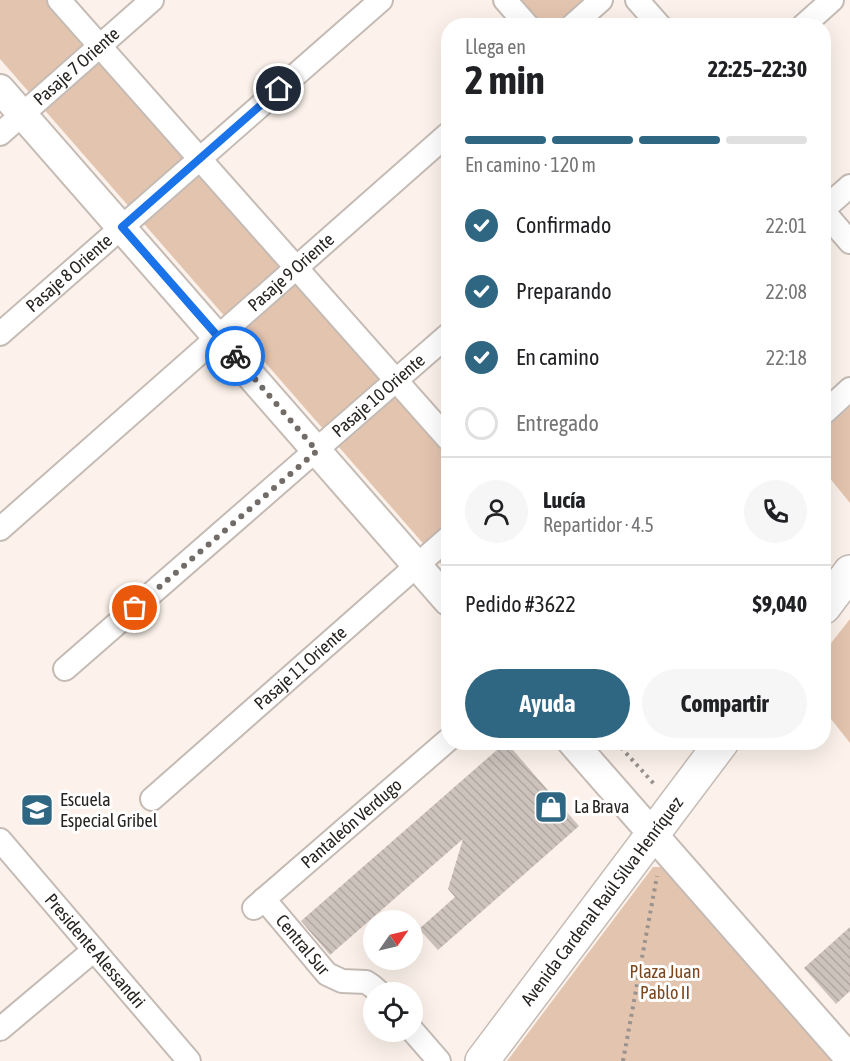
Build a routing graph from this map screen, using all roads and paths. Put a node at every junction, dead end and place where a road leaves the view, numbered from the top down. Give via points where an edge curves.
1 (59, 0) edge
2 (152, 0) edge
3 (381, 0) edge
4 (506, 0) edge
5 (601, 0) edge
6 (637, 0) edge
7 (832, 0) edge
8 (521, 18) edge
9 (581, 18) edge
10 (653, 18) edge
11 (811, 18) edge
12 (100, 46) junction
13 (0, 89) edge
14 (22, 114) junction
15 (0, 134) edge
16 (441, 140) edge
17 (200, 159) junction
18 (850, 186) edge
19 (831, 204) edge
20 (831, 219) edge
21 (122, 227) junction
22 (850, 242) edge
23 (296, 267) junction
24 (0, 334) edge
25 (217, 336) junction
26 (441, 341) edge
27 (397, 381) junction
28 (850, 389) edge
29 (831, 407) edge
30 (441, 431) edge
31 (317, 451) junction
32 (0, 529) edge
33 (441, 544) edge
34 (417, 566) junction
35 (850, 572) edge
36 (441, 593) edge
37 (831, 598) edge
38 (65, 669) dead end
39 (441, 746) edge
40 (579, 750) edge
41 (623, 750) edge
42 (716, 750) edge
43 (152, 799) dead end
44 (674, 806) junction
45 (0, 840) edge
46 (658, 840) junction
47 (259, 904) joint
48 (94, 950) junction
49 (366, 982) edge
50 (0, 1029) edge
51 (422, 1042) edge
52 (849, 1059) edge
53 (189, 1061) edge
54 (439, 1061) edge
55 (482, 1061) edge
56 (623, 1061) edge

1 - 12 street
2 - 12 street, Pasaje 7 Oriente
3 - 17 street, Pasaje 8 Oriente
4 - 8 street
5 - 9 street
6 - 10 street
7 - 11 street
12 - 14 street, Pasaje 7 Oriente
12 - 17 street
13 - 14 street
14 - 15 street, Pasaje 7 Oriente
14 - 21 street
16 - 23 street, Pasaje 9 Oriente
17 - 21 street, Pasaje 8 Oriente
17 - 23 street
18 - 19 street
20 - 22 street
21 - 24 street, Pasaje 8 Oriente
21 - 25 street
23 - 25 street, Pasaje 9 Oriente
23 - 27 street
25 - 31 street
25 - 32 street, Pasaje 9 Oriente
26 - 27 street, Pasaje 10 Oriente
27 - 30 street
27 - 31 street, Pasaje 10 Oriente
28 - 29 street
31 - 34 street
31 - 38 street, Pasaje 10 Oriente
33 - 34 street, Pasaje 11 Oriente
34 - 36 street
34 - 43 street, Pasaje 11 Oriente
35 - 37 main road
39 - 47 street, Pantaleón Verdugo
40 - 46 street
41 - 44 path
42 - 44 main road, Avenida Cardenal Raúl Silva Henríquez
44 - 46 main road, Avenida Cardenal Raúl Silva Henríquez
45 - 48 street, Presidente Alessandri
46 - 52 street
46 - 55 main road, Avenida Cardenal Raúl Silva Henríquez
46 - 56 path
47 - 49 street, Central Sur via 327,974 342,981
48 - 50 street
48 - 53 street, Presidente Alessandri
51 - 54 street

